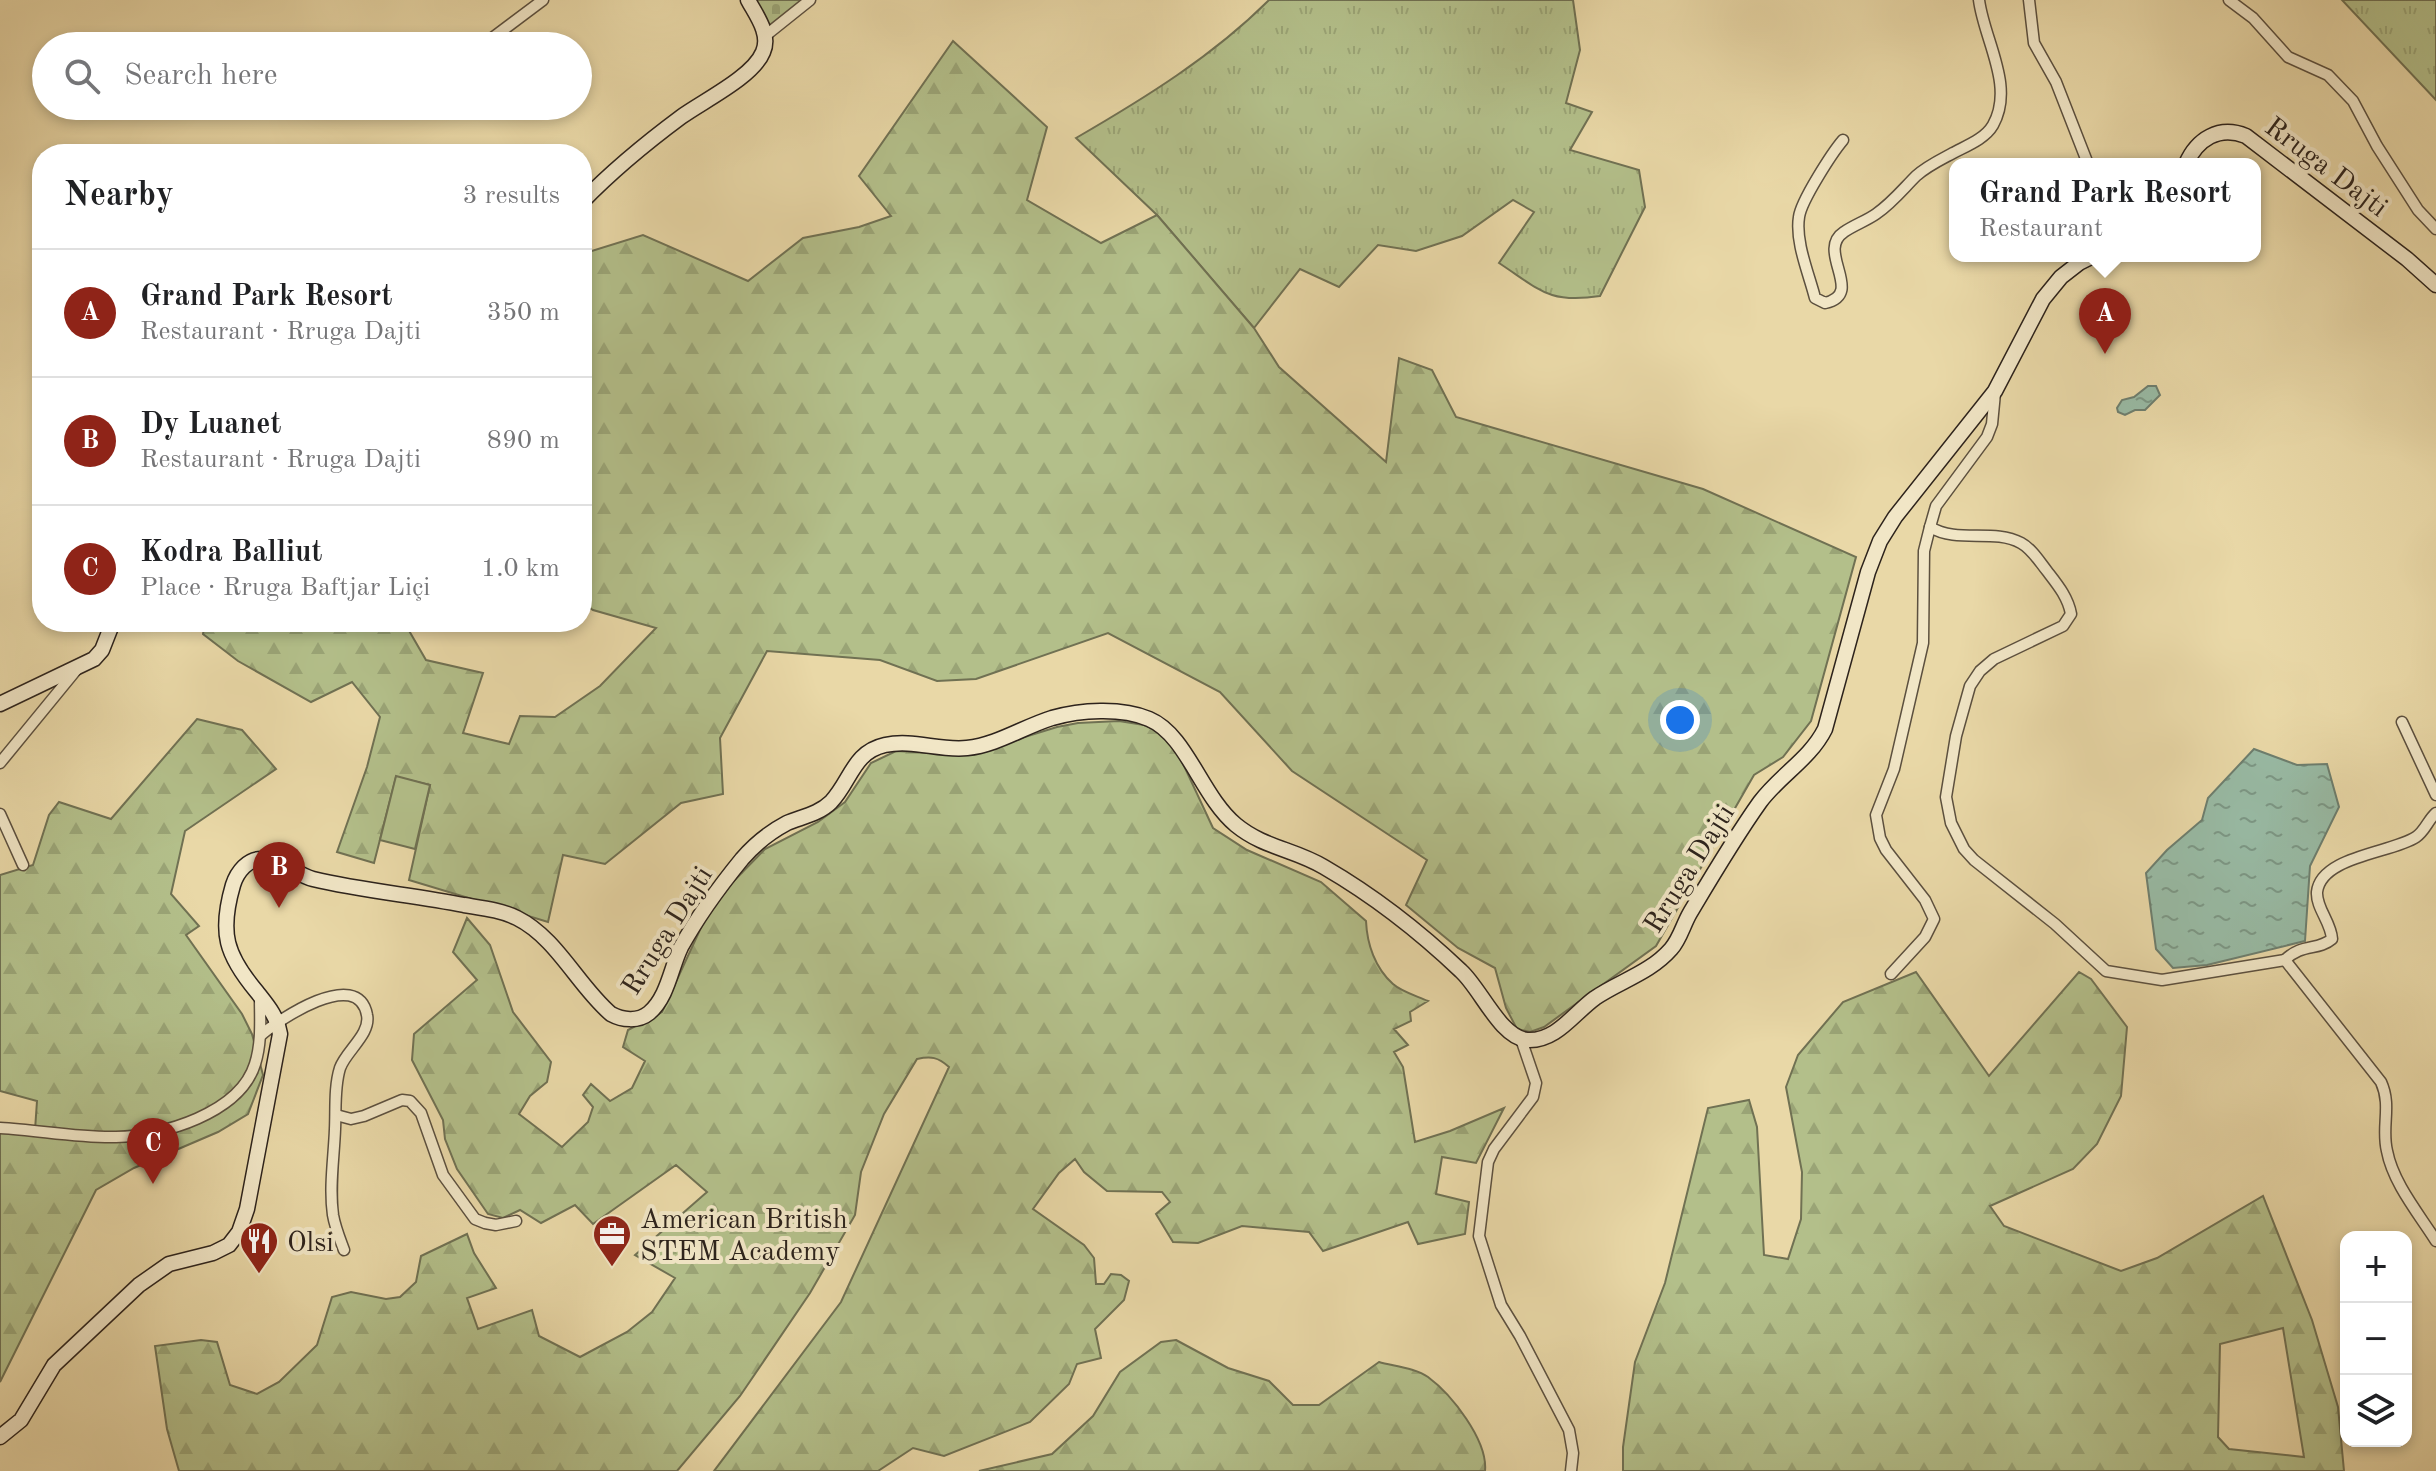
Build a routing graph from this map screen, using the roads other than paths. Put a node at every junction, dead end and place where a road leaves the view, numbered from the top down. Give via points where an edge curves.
1 (543, 0) edge
2 (748, 0) edge
3 (810, 0) edge
4 (1979, 0) edge
5 (2029, 0) edge
6 (2229, 0) edge
7 (500, 32) edge
8 (765, 36) junction
9 (1843, 140) dead end
10 (2086, 158) edge
11 (2189, 158) edge
12 (592, 193) edge
13 (2436, 229) edge
14 (2081, 262) edge
15 (2436, 285) edge
16 (1995, 391) junction
17 (1930, 527) junction
18 (109, 632) edge
19 (79, 667) junction
20 (0, 704) edge
21 (2402, 722) dead end
22 (0, 763) edge
23 (2436, 795) edge
24 (2436, 813) edge
25 (0, 814) edge
26 (23, 865) dead end
27 (2285, 960) junction
28 (1891, 974) dead end
29 (260, 996) junction
30 (277, 1021) junction
31 (260, 1036) junction
32 (1521, 1039) junction
33 (336, 1115) junction
34 (0, 1128) edge
35 (516, 1221) dead end
36 (2436, 1241) edge
37 (344, 1250) dead end
38 (0, 1437) edge
39 (1571, 1471) edge

1 - 7 street
2 - 8 main road
3 - 8 street
4 - 9 street via 2000,81 2000,106 1992,127 1931,164 1874,216 1840,234 1834,259 1843,289 1825,303 1815,298 1799,215
5 - 10 street via 2034,43 2062,94
6 - 13 street via 2288,57 2328,75 2353,101 2418,210
8 - 12 main road via 764,52 753,68 669,126
11 - 15 main road, Rruga Dajti via 2209,137 2227,132 2246,136
14 - 16 main road, Rruga Dajti via 2043,299
16 - 17 street via 1987,437 1936,506
16 - 32 main road, Rruga Dajti via 1880,541 1819,741 1764,797 1672,947 1645,971 1596,998 1554,1034
17 - 27 street via 1943,535 2021,543 2062,591 2071,614 2063,626 1994,659 1970,686 1946,797 1964,849 2106,971 2162,980
17 - 28 street via 1923,563 1923,643 1894,769 1876,815 1886,850 1934,919
18 - 19 main road via 102,650
19 - 20 main road
19 - 22 street
21 - 23 street
24 - 27 street via 2417,837 2327,873 2317,890 2332,939 2303,947
25 - 26 street
27 - 36 street via 2381,1082 2388,1106 2387,1153
29 - 30 main road, Rruga Dajti
29 - 31 street
29 - 32 main road, Rruga Dajti via 234,963 226,920 236,876 261,858 336,885 515,916 539,933 611,1014 644,1016 658,1002 696,924 744,857 772,832 830,803 854,764 872,749 895,743 966,748 1053,718 1124,712 1154,720 1165,729 1214,803 1257,841 1319,864 1402,918 1462,972 1504,1028
30 - 31 street
30 - 33 street via 334,994 349,995 365,1008 366,1029 340,1067
30 - 38 main road via 280,1034 247,1209 234,1240 213,1253 169,1264 139,1285 54,1365 21,1420
31 - 34 street via 255,1066 239,1093 212,1112 167,1129 118,1137
32 - 39 street via 1536,1083 1533,1097 1488,1162 1479,1236 1501,1305 1569,1430
33 - 35 street via 351,1119 410,1101 421,1113 443,1175 475,1219 496,1225
33 - 37 street via 332,1212

